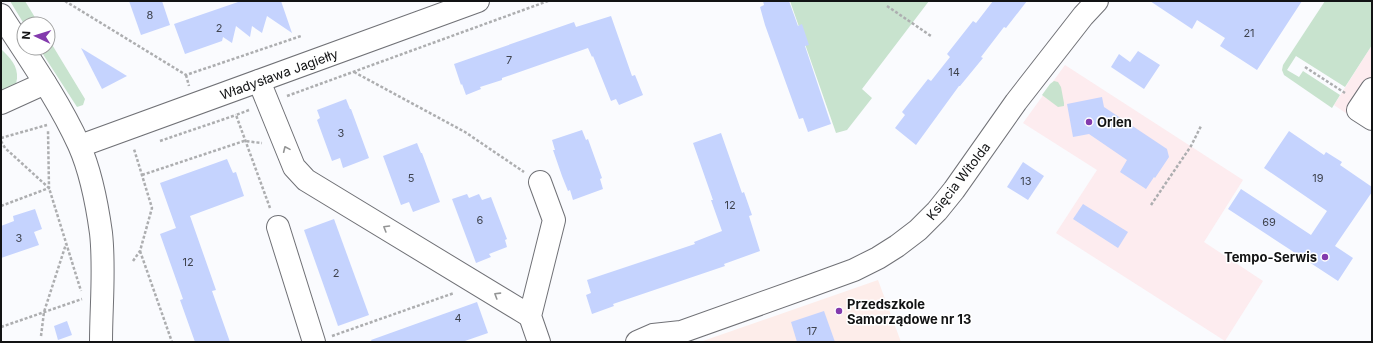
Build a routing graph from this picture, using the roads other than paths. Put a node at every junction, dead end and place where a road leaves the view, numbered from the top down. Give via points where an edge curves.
1 (478, 1) edge
2 (1097, 1) edge
3 (426, 10) edge
4 (1, 15) edge
5 (259, 81) junction
6 (45, 83) junction
7 (1, 103) edge
8 (80, 146) junction
9 (540, 182) road end
10 (278, 227) road end
11 (530, 316) junction
12 (674, 337) edge
13 (322, 339) edge
14 (101, 342) edge
15 (539, 342) edge
16 (637, 342) edge

1 - 3 street, Władysława Jagiełły
2 - 12 street, Księcia Witolda via 1016,102 954,190 918,230 878,258 854,270
3 - 5 street, Władysława Jagiełły
4 - 6 street
5 - 8 street, Władysława Jagiełły
11 -> 5 street via 306,180 294,167
6 - 7 street
6 - 8 street
8 - 14 street via 91,182 101,234
9 - 11 street via 554,220
10 - 13 street
11 - 15 street
12 - 16 street, Księcia Witolda via 653,335

